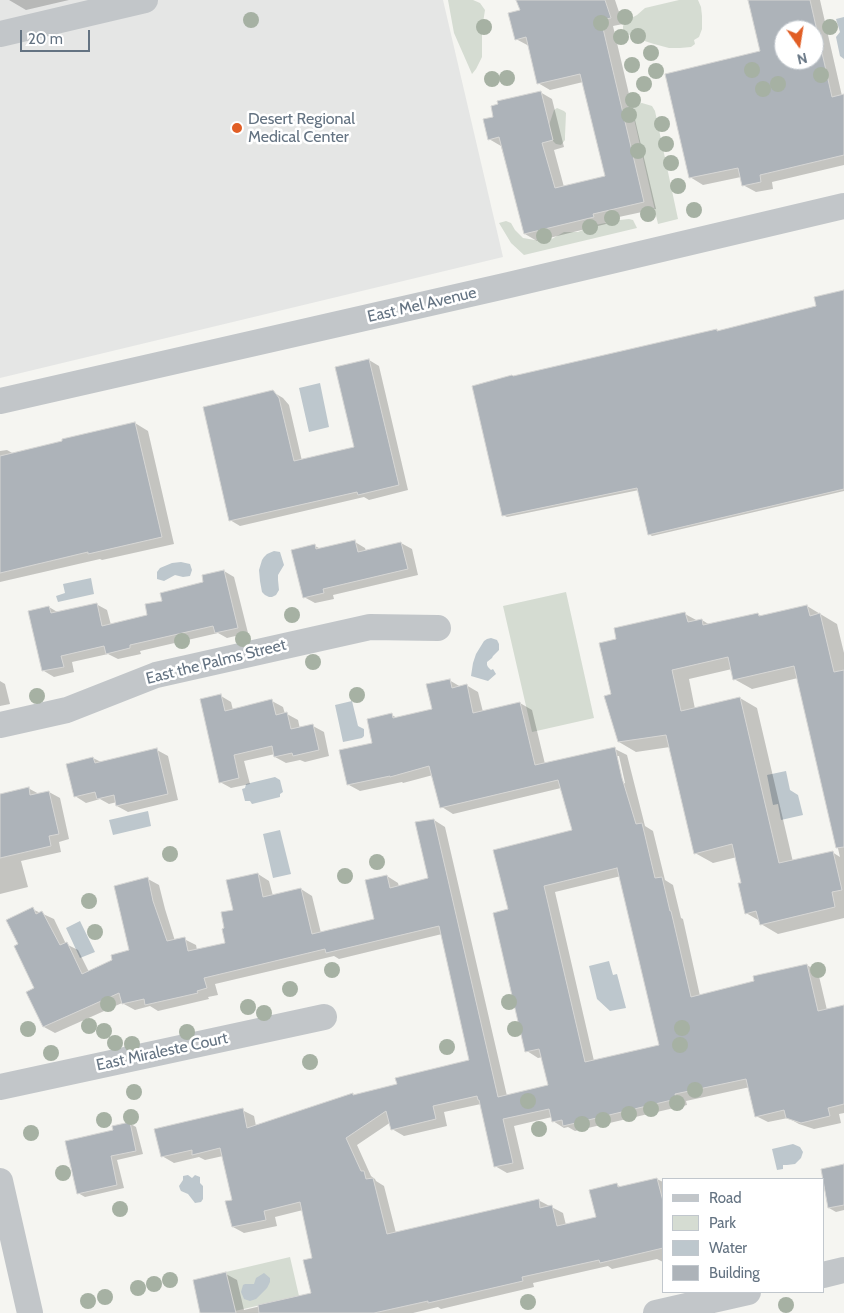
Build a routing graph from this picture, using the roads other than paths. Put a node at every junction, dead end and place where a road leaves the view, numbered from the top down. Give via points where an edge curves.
1 (145, 0) edge
2 (0, 34) edge
3 (844, 206) edge
4 (0, 401) edge
5 (438, 628) dead end
6 (0, 726) edge
7 (324, 1017) dead end
8 (0, 1087) edge
9 (0, 1181) edge
10 (844, 1270) edge
11 (824, 1274) edge
12 (744, 1293) edge
13 (30, 1313) edge
14 (656, 1313) edge

1 - 2 street
3 - 4 street, East Mel Avenue
5 - 6 street, East the Palms Street via 370,627 304,641 156,675 67,710
7 - 8 street, East Miraleste Court
9 - 13 street
10 - 11 street
12 - 14 street

